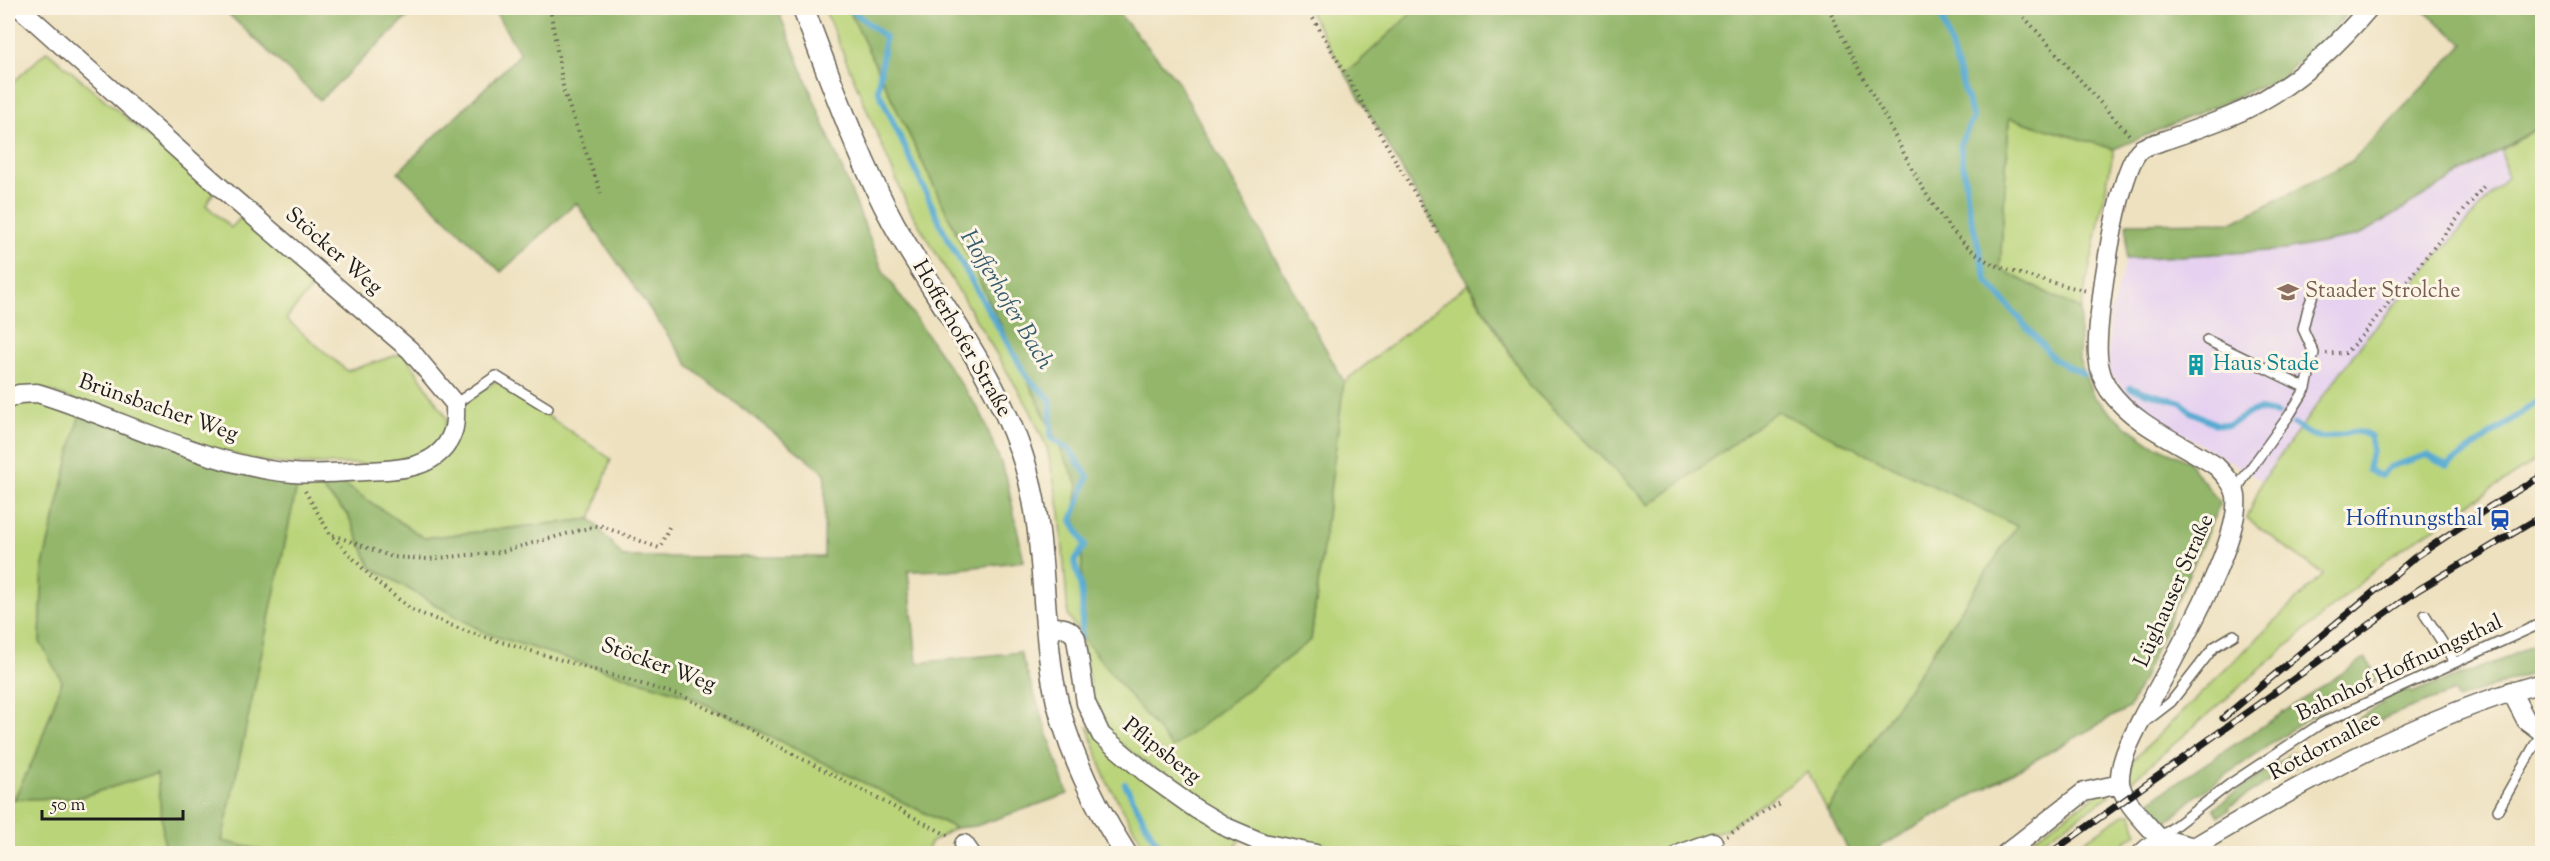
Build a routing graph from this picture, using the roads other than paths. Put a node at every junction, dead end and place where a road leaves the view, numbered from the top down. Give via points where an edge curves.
1 (20, 8) edge
2 (803, 8) edge
3 (2369, 8) edge
4 (2316, 287) dead end
5 (2207, 340) dead end
6 (2306, 388) junction
7 (8, 399) edge
8 (455, 404) junction
9 (548, 408) dead end
10 (2236, 494) junction
11 (2426, 615) dead end
12 (2542, 623) edge
13 (1048, 627) junction
14 (2234, 634) dead end
15 (2454, 661) junction
16 (2542, 683) edge
17 (2511, 691) junction
18 (2138, 727) junction
19 (2542, 732) edge
20 (2120, 784) junction
21 (2498, 810) dead end
22 (2159, 838) junction
23 (1713, 842) road end
24 (2195, 850) edge
25 (1126, 854) edge
26 (1316, 854) edge
27 (1680, 854) edge
28 (2005, 854) edge
29 (2141, 854) edge

1 - 8 street, Stöcker Weg via 410,350
2 - 13 street, Hofferhofer Straße via 876,188 921,271 982,367 1016,438 1037,517
3 - 10 street, Lüghauser Straße via 2345,36 2270,96 2229,117 2141,149 2130,162 2121,193 2097,328 2101,374 2109,390 2132,416 2216,466
4 - 6 lane via 2303,329 2314,353
5 - 6 lane
6 - 10 lane
7 - 8 street, Brünsbacher Weg via 37,393 210,455 293,473 380,471 429,462 446,447 454,429
8 - 9 lane via 496,376
10 - 18 street, Lüghauser Straße via 2233,528 2223,554
11 - 15 lane
12 - 15 lane, Bahnhof Hoffnungsthal
13 - 25 street, Hofferhofer Straße via 1053,681 1064,727 1083,776
13 - 26 street, Pflipsberg via 1064,627 1076,638 1086,703 1101,735 1151,777 1228,828 1263,843
14 - 18 lane via 2214,647 2170,702
15 - 22 lane, Bahnhof Hoffnungsthal via 2322,723 2230,783
16 - 17 street, Rotdornallee
17 - 19 street via 2526,720
17 - 24 street, Rotdornallee via 2405,731 2337,766
18 - 20 street, Lüghauser Straße via 2123,761
19 - 21 lane
20 - 22 street via 2137,813
20 - 28 street via 2084,792
22 - 24 street, Rotdornallee
22 - 29 street
23 - 27 street

